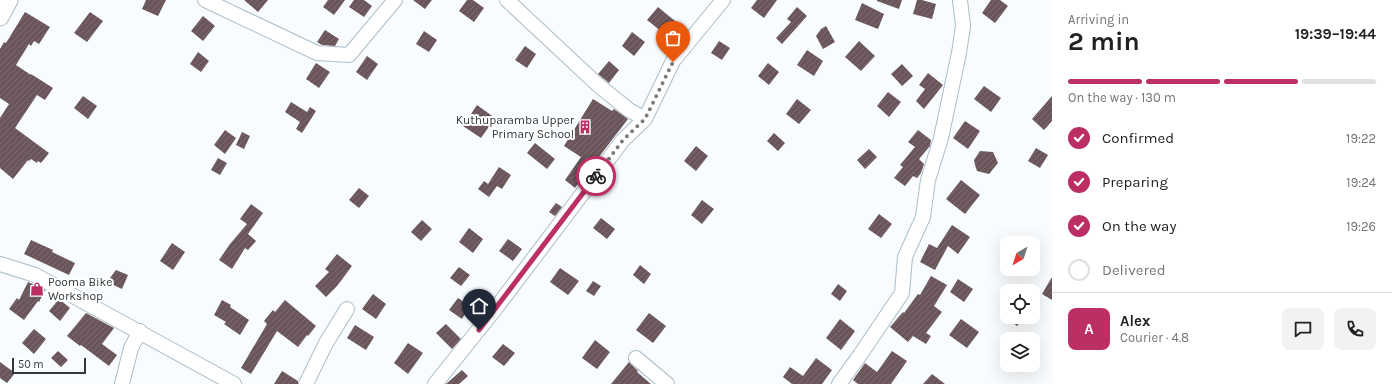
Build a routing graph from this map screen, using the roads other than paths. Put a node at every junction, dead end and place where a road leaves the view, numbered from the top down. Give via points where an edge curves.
1 (10, 0) edge
2 (205, 0) edge
3 (395, 0) edge
4 (507, 0) edge
5 (723, 0) edge
6 (960, 0) edge
7 (0, 17) edge
8 (645, 119) junction
9 (0, 264) edge
10 (347, 309) dead end
11 (140, 331) junction
12 (636, 358) dead end
13 (122, 384) edge
14 (234, 384) edge
15 (306, 384) edge
16 (434, 384) edge
17 (667, 384) edge
18 (839, 384) edge

1 - 7 main road
2 - 3 street via 317,53 349,55
4 - 8 street via 598,85 629,110
5 - 8 street via 673,62
6 - 18 street via 963,26 960,53 928,180 923,217 905,257 902,293
8 - 16 street via 623,140 496,308
9 - 11 street via 35,275
10 - 15 street via 326,343
11 - 13 street via 131,348
11 - 14 street
12 - 17 street

